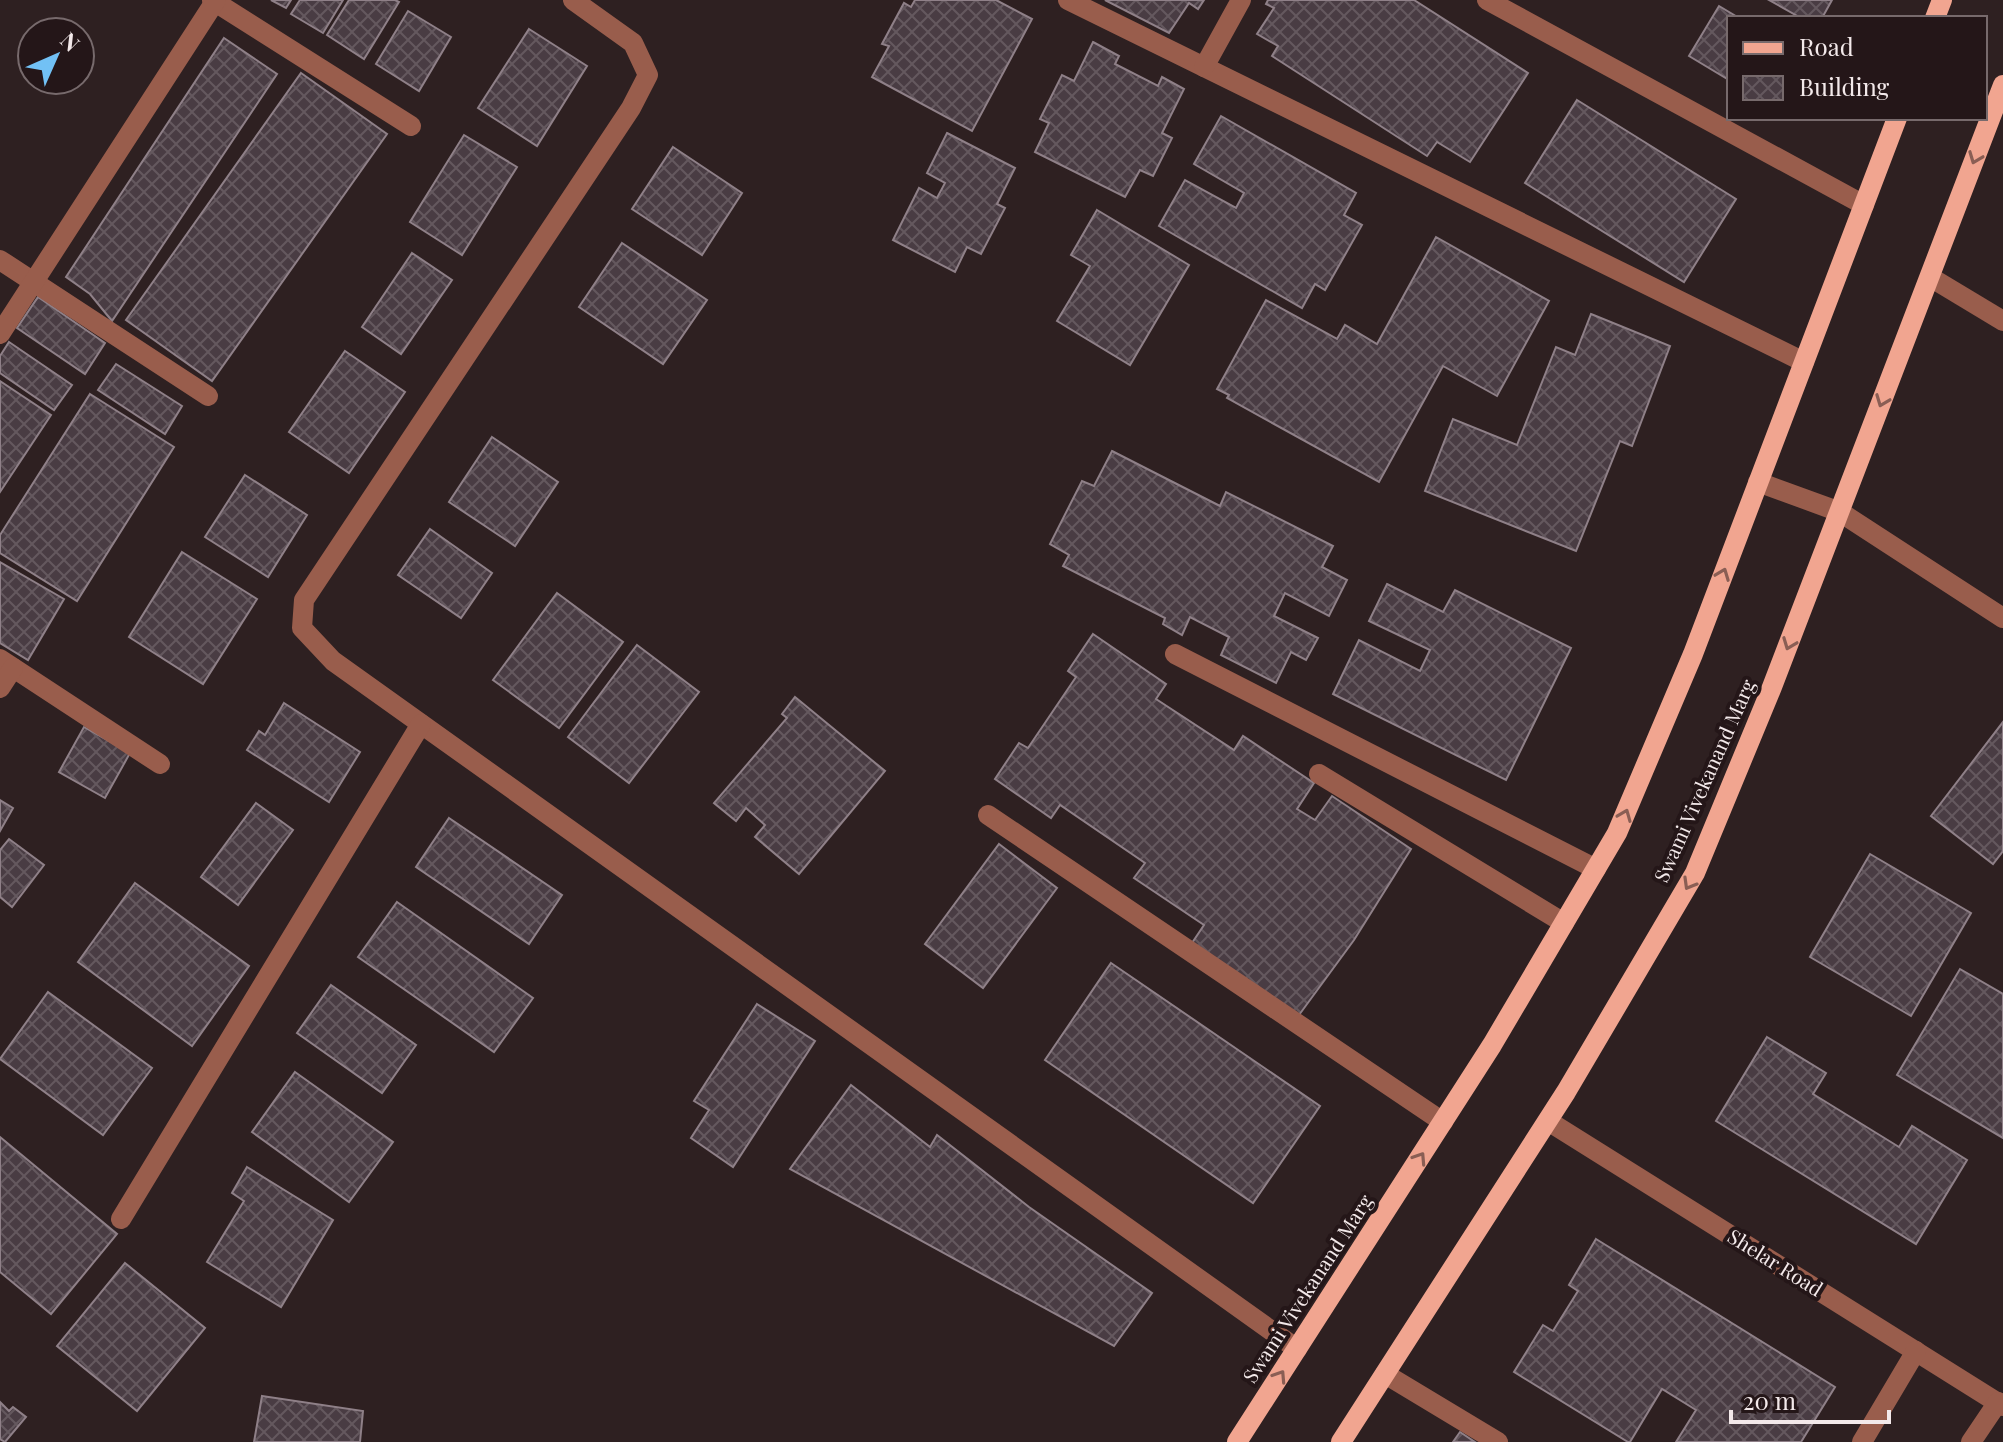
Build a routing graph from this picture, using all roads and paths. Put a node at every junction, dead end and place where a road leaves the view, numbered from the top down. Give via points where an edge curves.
1 (573, 0) edge
2 (1068, 0) edge
3 (1241, 0) edge
4 (1487, 0) edge
5 (214, 1) edge
6 (1204, 67) junction
7 (2003, 85) edge
8 (1896, 120) edge
9 (411, 126) dead end
10 (1864, 205) junction
11 (0, 260) edge
12 (1930, 277) junction
13 (33, 283) junction
14 (2003, 321) edge
15 (0, 334) edge
16 (1804, 362) junction
17 (208, 396) dead end
18 (1758, 482) junction
19 (1840, 512) junction
20 (2003, 618) edge
21 (1175, 654) dead end
22 (7, 664) edge
23 (0, 688) edge
24 (421, 724) junction
25 (160, 764) dead end
26 (1319, 774) dead end
27 (988, 815) dead end
28 (1596, 869) junction
29 (1564, 923) junction
30 (1548, 1121) junction
31 (1443, 1122) junction
32 (121, 1219) dead end
33 (1297, 1349) junction
34 (1916, 1351) junction
35 (1385, 1374) junction
36 (2000, 1404) edge
37 (1237, 1442) edge
38 (1341, 1442) edge
39 (1498, 1442) edge
40 (1862, 1442) edge
41 (1971, 1442) edge

1 - 24 street via 633,43 648,75 304,600 302,628 333,661
2 - 6 street
3 - 6 street
4 - 10 street
5 - 9 street
5 - 13 street
6 - 16 street
7 -> 12 main road, Swami Vivekanand Marg
8 - 10 main road, Swami Vivekanand Marg
10 - 16 main road, Swami Vivekanand Marg
11 - 13 street
12 - 14 street
12 -> 19 main road, Swami Vivekanand Marg
13 - 15 street
13 - 17 street
16 - 18 main road, Swami Vivekanand Marg
18 - 19 street
28 -> 18 main road, Swami Vivekanand Marg via 1617,833 1693,654
19 - 20 street
19 -> 30 main road, Swami Vivekanand Marg via 1695,873
21 - 28 street
22 - 23 street
22 - 25 street
24 - 32 street
24 - 33 street
26 - 29 street
27 - 31 street
28 - 29 main road, Swami Vivekanand Marg
29 - 31 main road, Swami Vivekanand Marg
30 - 34 street, Shelar Road
30 - 35 main road, Swami Vivekanand Marg
33 -> 31 main road, Swami Vivekanand Marg
37 -> 33 main road, Swami Vivekanand Marg
34 - 36 street, Shelar Road
34 - 40 street
35 - 38 main road, Swami Vivekanand Marg
35 - 39 street
36 - 41 street

